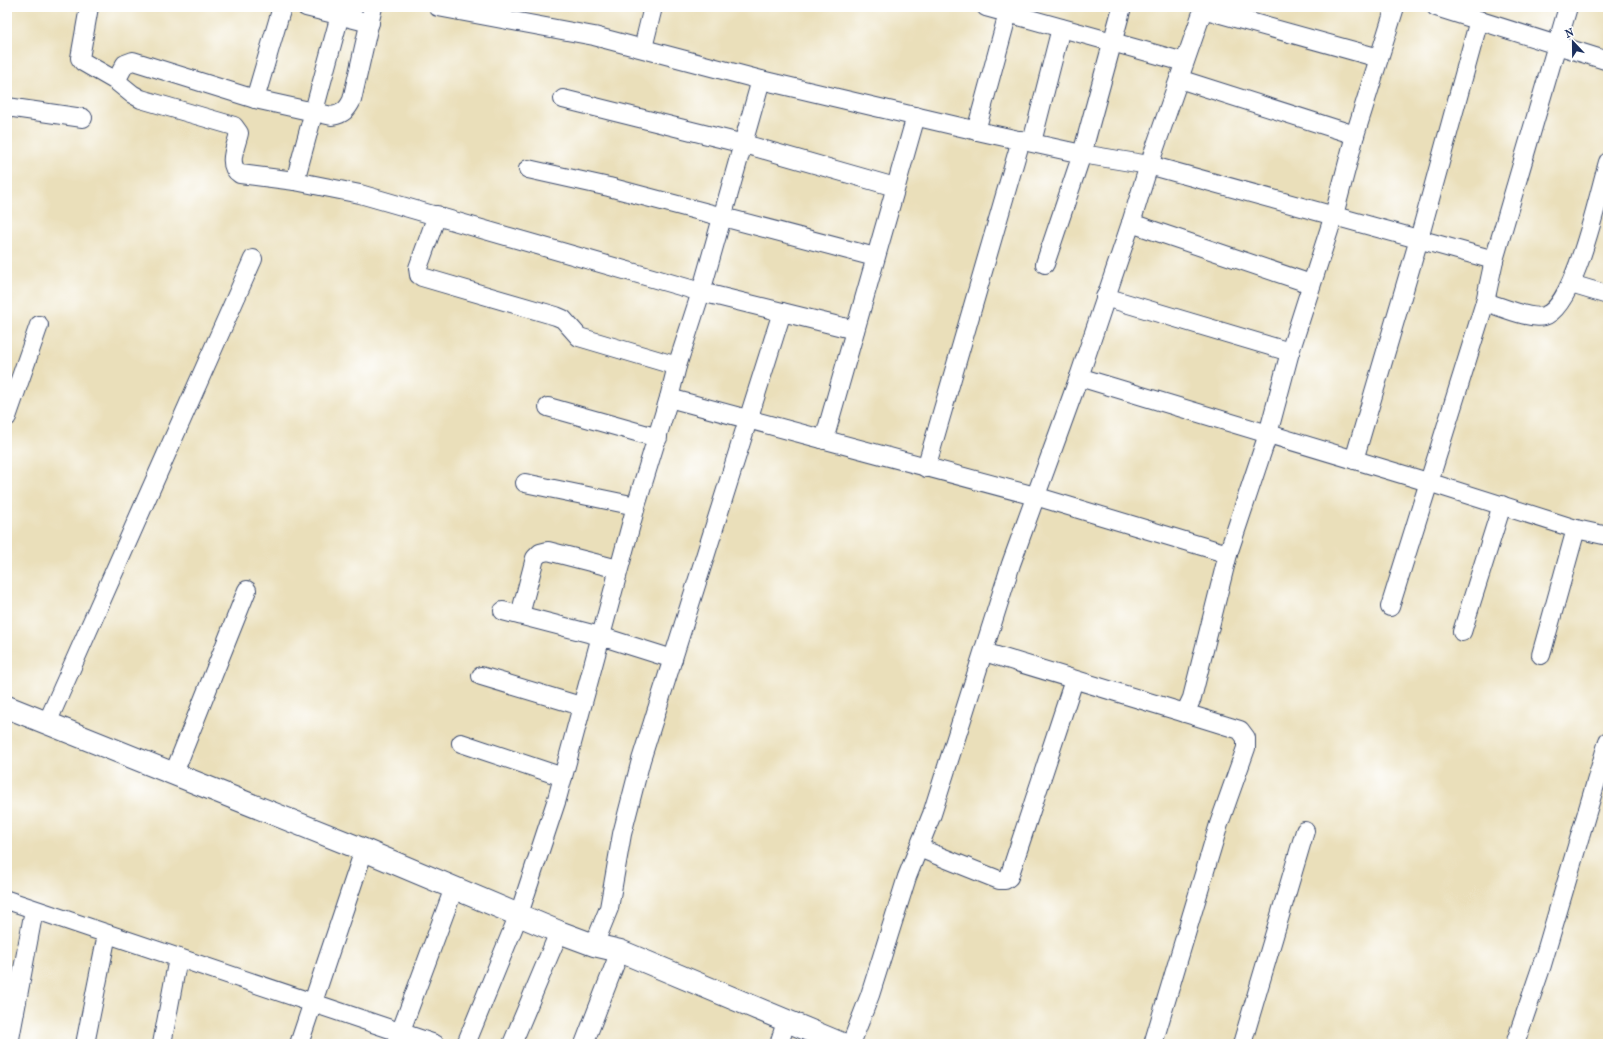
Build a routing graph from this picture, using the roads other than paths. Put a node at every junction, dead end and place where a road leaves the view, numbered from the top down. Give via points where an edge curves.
1 (89, 7) edge
2 (282, 7) edge
3 (306, 7) edge
4 (438, 7) edge
5 (653, 7) edge
6 (986, 7) edge
7 (1122, 7) edge
8 (1395, 7) edge
9 (1436, 7) edge
10 (1568, 7) edge
11 (1204, 8) edge
12 (1008, 13) junction
13 (340, 15) junction
14 (372, 15) edge
15 (1479, 20) junction
16 (1061, 28) junction
17 (1112, 42) junction
18 (1557, 44) junction
19 (643, 48) junction
20 (1379, 58) junction
21 (1608, 61) edge
22 (1182, 70) junction
23 (762, 80) junction
24 (116, 81) junction
25 (255, 99) junction
26 (563, 99) dead end
27 (7, 107) edge
28 (314, 113) junction
29 (916, 116) junction
30 (83, 118) dead end
31 (976, 131) junction
32 (1355, 134) junction
33 (1026, 141) junction
34 (744, 144) junction
35 (1082, 154) junction
36 (1608, 162) edge
37 (1149, 164) junction
38 (528, 169) dead end
39 (295, 181) junction
40 (895, 187) junction
41 (437, 215) junction
42 (1334, 215) junction
43 (723, 217) junction
44 (1131, 223) junction
45 (1419, 239) junction
46 (874, 257) junction
47 (254, 259) dead end
48 (1494, 260) junction
49 (1046, 264) dead end
50 (1311, 284) junction
51 (1571, 284) junction
52 (701, 292) junction
53 (1608, 295) edge
54 (1105, 297) junction
55 (1485, 302) junction
56 (782, 312) junction
57 (39, 325) dead end
58 (855, 330) junction
59 (1290, 352) junction
60 (677, 366) junction
61 (1079, 377) junction
62 (669, 398) junction
63 (548, 407) dead end
64 (7, 417) edge
65 (749, 420) junction
66 (1268, 434) junction
67 (658, 438) junction
68 (824, 440) junction
69 (1354, 460) junction
70 (926, 468) junction
71 (1428, 482) junction
72 (525, 483) dead end
73 (1035, 496) junction
74 (1502, 505) junction
75 (636, 506) junction
76 (1576, 529) junction
77 (1608, 536) edge
78 (1228, 554) junction
79 (618, 569) junction
80 (247, 590) dead end
81 (1390, 607) dead end
82 (1462, 632) dead end
83 (600, 636) junction
84 (984, 652) junction
85 (1541, 655) dead end
86 (673, 659) junction
87 (482, 676) dead end
88 (1074, 680) junction
89 (581, 706) junction
90 (7, 707) edge
91 (1185, 713) junction
92 (47, 723) junction
93 (1608, 741) edge
94 (461, 743) dead end
95 (174, 773) junction
96 (563, 777) junction
97 (1305, 831) dead end
98 (919, 848) junction
99 (364, 850) junction
100 (454, 888) junction
101 (7, 900) edge
102 (34, 910) junction
103 (519, 914) junction
104 (559, 932) junction
105 (107, 934) junction
106 (594, 945) junction
107 (620, 951) junction
108 (178, 958) junction
109 (313, 1004) junction
110 (11, 1014) edge
111 (786, 1022) junction
112 (398, 1038) edge
113 (9, 1044) edge
114 (85, 1044) edge
115 (162, 1044) edge
116 (299, 1044) edge
117 (435, 1044) edge
118 (466, 1044) edge
119 (512, 1044) edge
120 (584, 1044) edge
121 (779, 1044) edge
122 (842, 1044) edge
123 (851, 1044) edge
124 (1153, 1044) edge
125 (1242, 1044) edge
126 (1515, 1044) edge

1 - 24 street via 80,58
2 - 25 street
3 - 13 street
4 - 19 street via 594,36
5 - 19 street
6 - 12 street
7 - 17 street
8 - 20 street
9 - 15 street
10 - 18 street
11 - 20 street
11 - 22 street
12 - 16 street
12 - 31 street
13 - 14 street
13 - 28 street
14 - 28 street via 352,100 347,110 332,116
15 - 18 street
15 - 45 street
16 - 17 street
16 - 33 street
17 - 22 street
17 - 35 street
18 - 21 street
18 - 48 street
19 - 23 street
20 - 32 street
22 - 32 street
22 - 37 street
23 - 29 street
23 - 34 street
24 - 25 street via 125,64 133,61
24 - 39 street via 141,99 234,126 239,133 232,164 240,174
25 - 28 street
26 - 34 street
27 - 30 street
28 - 39 street
29 - 31 street
29 - 40 street
31 - 33 street
32 - 42 street
33 - 35 street
33 - 70 street
34 - 40 street
34 - 43 street
35 - 37 street
35 - 49 street
36 - 51 street
37 - 42 street
37 - 44 street
38 - 43 street
39 - 41 street via 360,194
40 - 46 street
41 - 52 street
41 - 60 street via 418,268 422,277 556,316 564,319 579,338
42 - 45 street
42 - 50 street
43 - 46 street
43 - 52 street
44 - 50 street
44 - 54 street
45 - 48 street
45 - 69 street
46 - 58 street
47 - 92 street
48 - 55 street
50 - 59 street
51 - 53 street
51 - 55 street via 1559,304 1544,316 1532,316
52 - 56 street
52 - 60 street
54 - 59 street
54 - 61 street
55 - 71 street
56 - 58 street
56 - 65 street
57 - 64 street
58 - 68 street
59 - 66 street
60 - 62 street
61 - 66 street
61 - 73 street
62 - 65 street
62 - 67 street
63 - 67 street
65 - 68 street
65 - 86 street
66 - 69 street
66 - 78 street
67 - 75 street
68 - 70 street
69 - 71 street
70 - 73 street
71 - 74 street
71 - 81 street
72 - 75 street
73 - 78 street
73 - 84 street
74 - 76 street
74 - 82 street
75 - 79 street
76 - 77 street
76 - 85 street
78 - 91 street via 1192,698
79 - 83 street
79 - 83 street via 548,551 540,553 535,558 511,613
80 - 95 street
83 - 86 street
83 - 89 street
84 - 88 street
84 - 98 street
86 - 106 street via 640,760 622,834 609,908
87 - 89 street
88 - 91 street
88 - 98 street via 1009,877 999,880
89 - 96 street
90 - 92 highway
91 - 124 street via 1240,730 1246,738 1246,748 1220,824
92 - 95 highway
93 - 126 street via 1542,965
94 - 96 street
95 - 99 highway
96 - 103 street
97 - 125 street
98 - 123 street
99 - 100 highway
99 - 109 street
100 - 103 highway
100 - 112 street
101 - 102 street
102 - 105 street
102 - 110 street
103 - 104 highway
103 - 118 street
104 - 106 highway
104 - 119 street
105 - 108 street
105 - 114 street
106 - 107 highway
107 - 111 highway
107 - 120 street
108 - 109 street
108 - 115 street
109 - 112 street
109 - 116 street
110 - 113 street
111 - 121 street
111 - 122 highway
112 - 117 street

